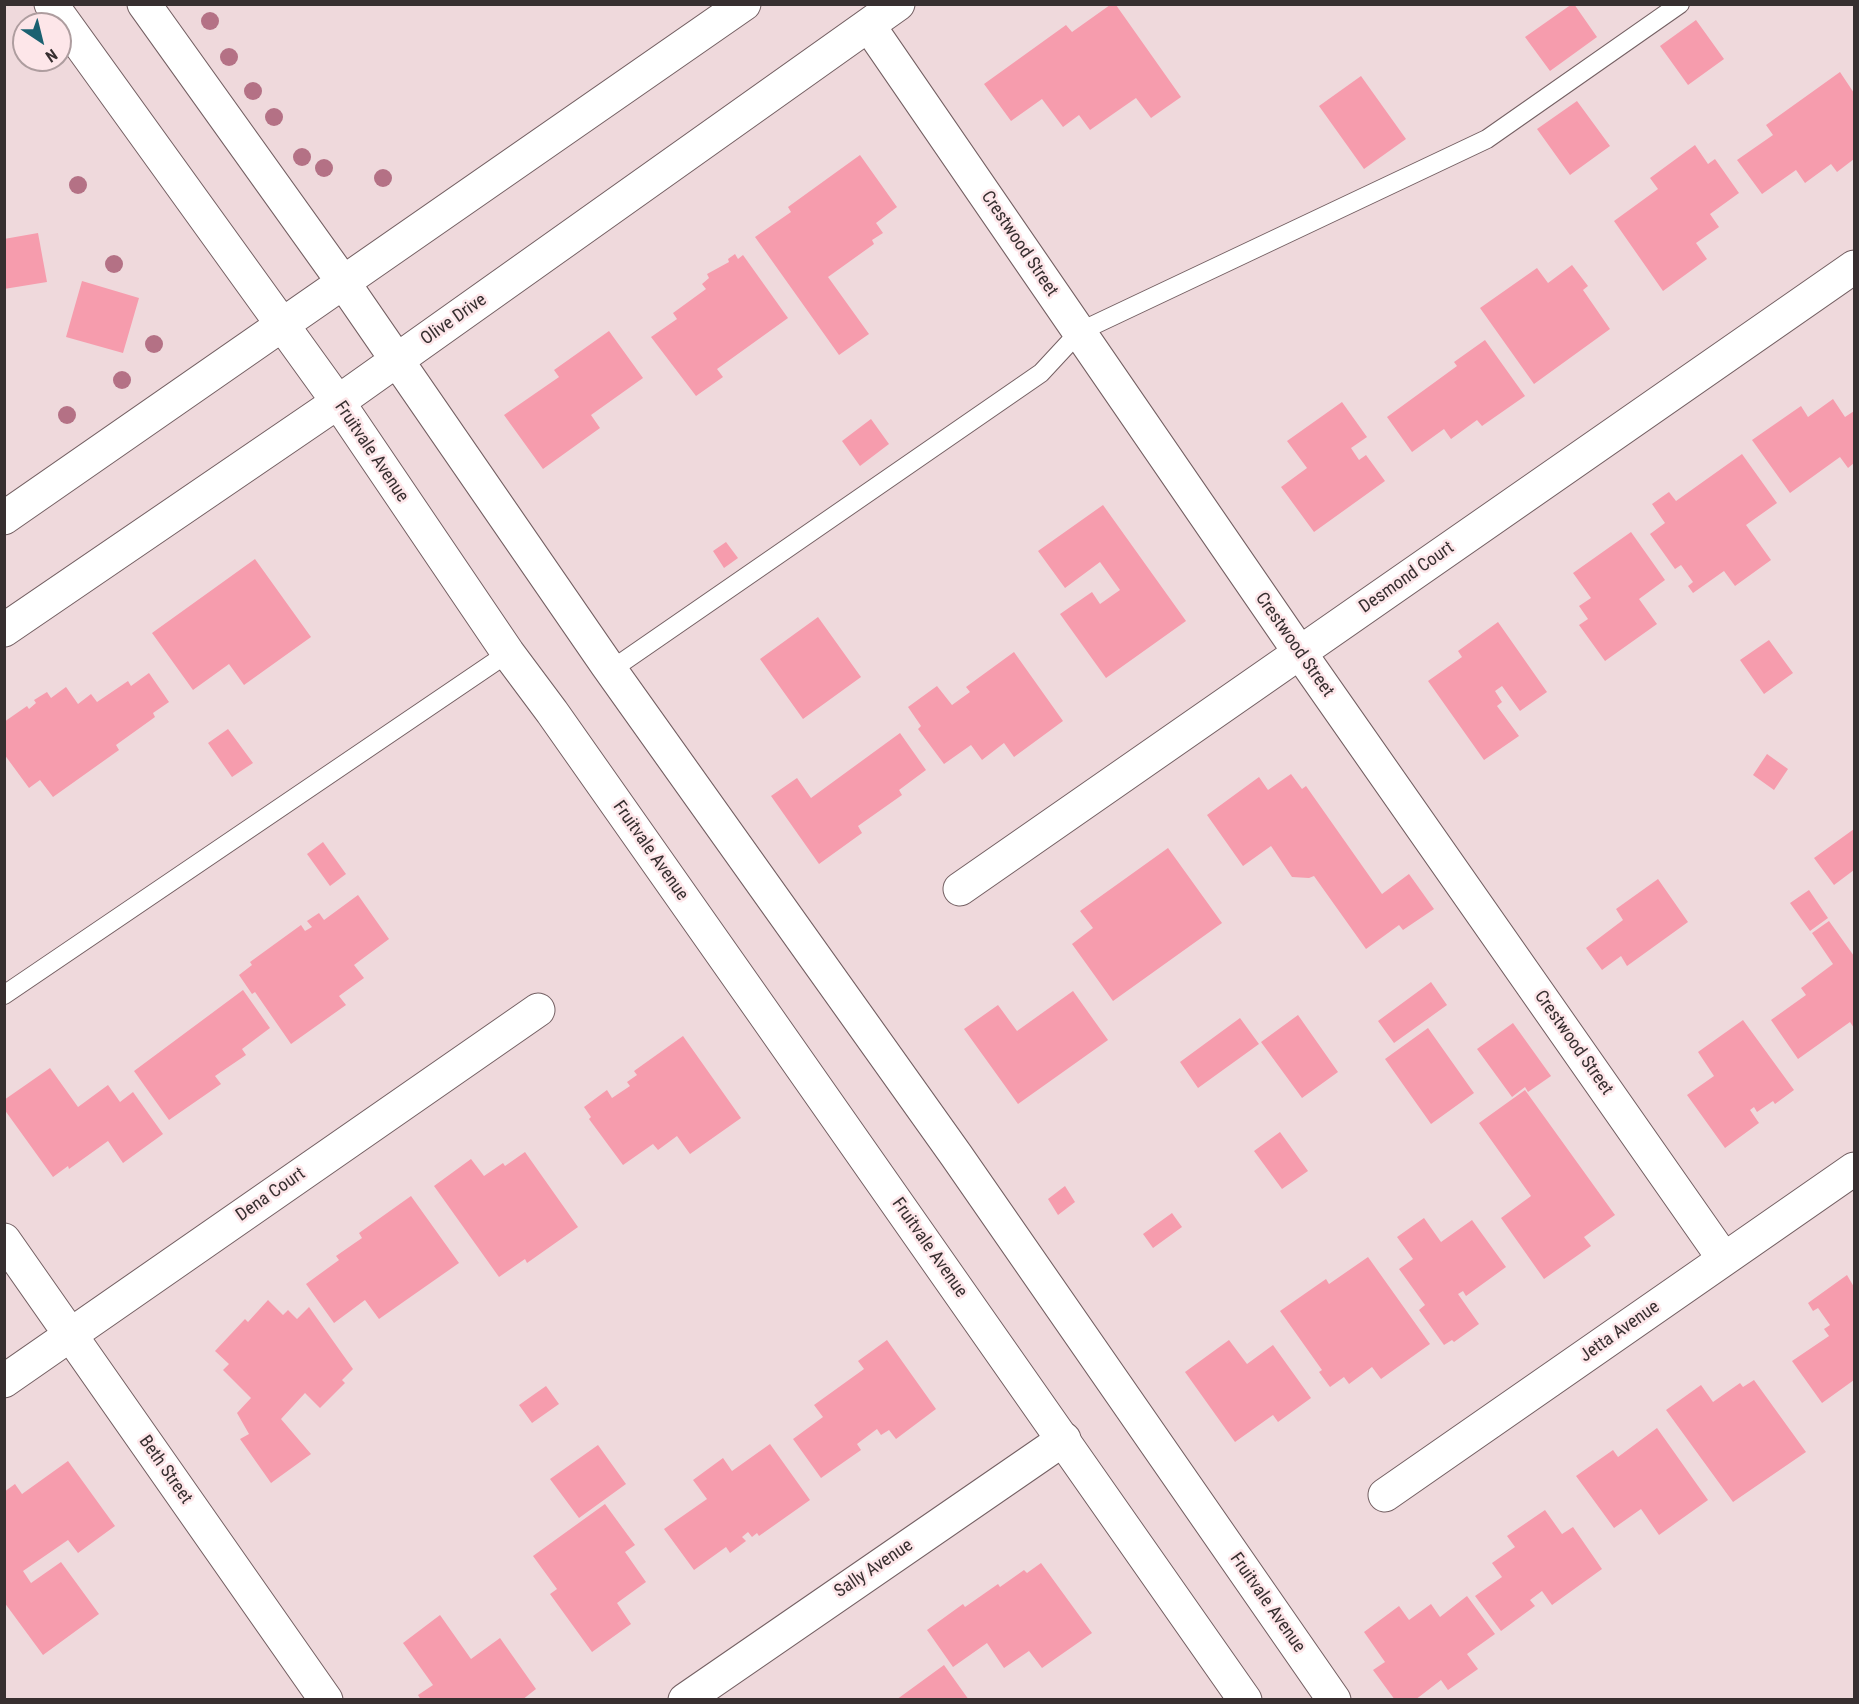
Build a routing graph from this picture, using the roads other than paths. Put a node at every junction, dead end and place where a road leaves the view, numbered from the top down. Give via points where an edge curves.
1 (51, 4) edge
2 (144, 4) edge
3 (744, 4) edge
4 (898, 4) edge
5 (1680, 4) edge
6 (869, 26) junction
7 (1854, 267) edge
8 (343, 282) junction
9 (282, 324) junction
10 (1079, 332) junction
11 (398, 360) junction
12 (338, 402) junction
13 (4, 518) edge
14 (4, 630) edge
15 (508, 653) junction
16 (1299, 653) junction
17 (611, 670) junction
18 (960, 889) dead end
19 (4, 995) edge
20 (538, 1010) dead end
21 (1854, 1168) edge
22 (4, 1240) edge
23 (1724, 1259) junction
24 (70, 1335) junction
25 (4, 1381) edge
26 (1064, 1439) junction
27 (1385, 1495) dead end
28 (326, 1700) edge
29 (685, 1700) edge
30 (1245, 1700) edge
31 (1334, 1700) edge

1 - 9 main road, Fruitvale Avenue
2 - 8 main road, Fruitvale Avenue
3 - 8 main road
4 - 6 main road, Olive Drive
5 - 10 lane via 1487,138
6 - 10 main road, Crestwood Street
6 - 11 main road, Olive Drive
7 - 16 main road, Desmond Court
8 - 9 main road
8 - 11 main road, Fruitvale Avenue
9 - 12 main road, Fruitvale Avenue
9 - 13 main road
10 - 16 main road, Crestwood Street
10 - 17 lane via 1041,373
11 - 12 main road, Olive Drive
11 - 17 main road, Fruitvale Avenue
12 - 14 main road, Olive Drive
12 - 15 main road, Fruitvale Avenue
15 - 19 lane
15 - 26 main road, Fruitvale Avenue
16 - 18 main road, Desmond Court
16 - 23 main road, Crestwood Street
17 - 31 main road, Fruitvale Avenue
20 - 24 main road, Dena Court
21 - 23 main road, Jetta Avenue
22 - 24 main road, Beth Street
23 - 27 main road, Jetta Avenue
24 - 25 main road, Dena Court
24 - 28 main road, Beth Street
26 - 29 main road, Sally Avenue
26 - 30 main road, Fruitvale Avenue

